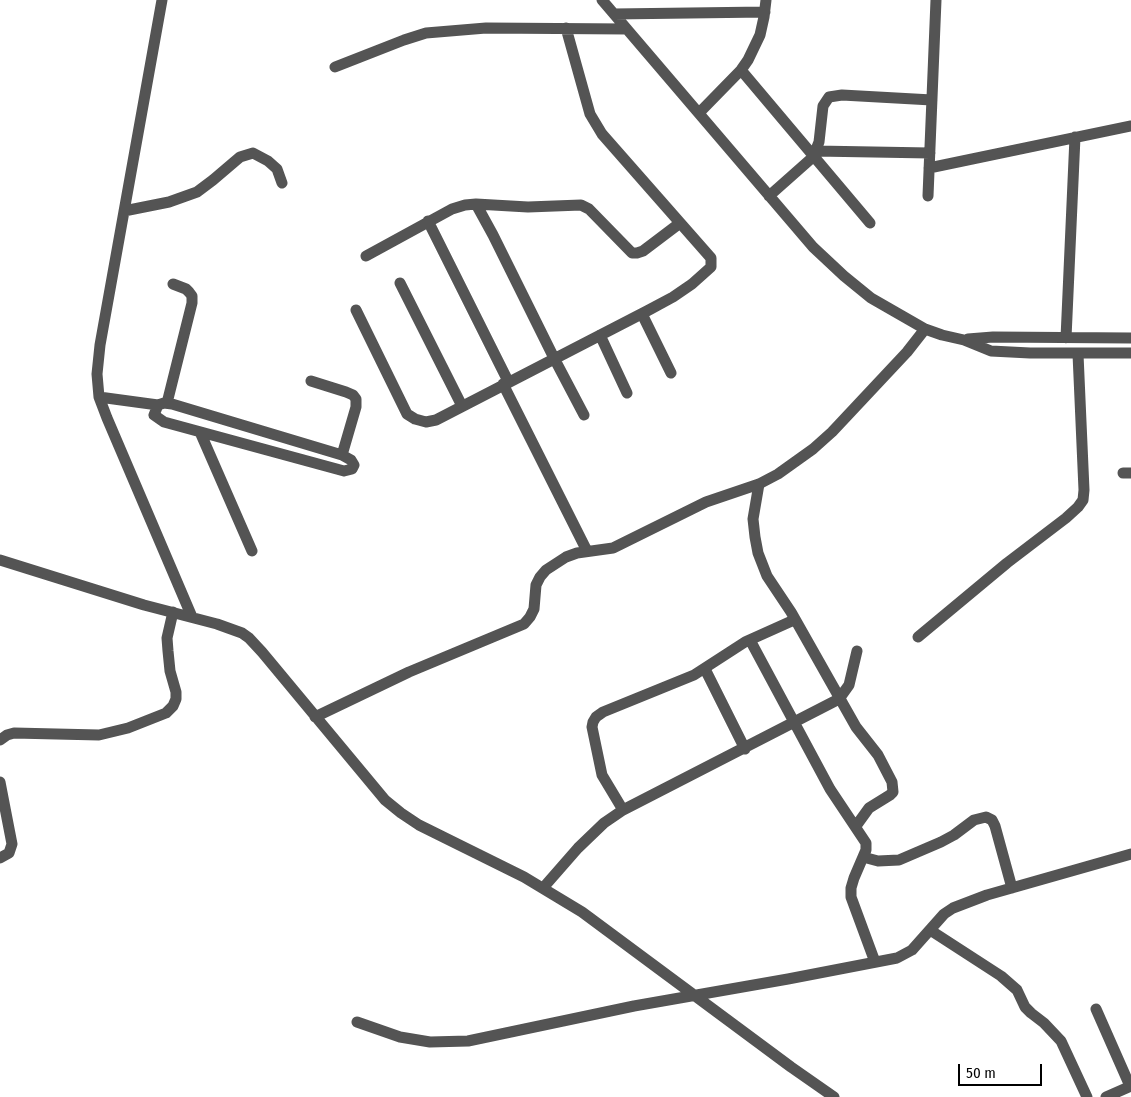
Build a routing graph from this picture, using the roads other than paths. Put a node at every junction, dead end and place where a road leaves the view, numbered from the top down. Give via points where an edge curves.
1 (162, 0) edge
2 (602, 0) edge
3 (936, 0) edge
4 (765, 6) edge
5 (614, 14) junction
6 (566, 28) junction
7 (627, 28) junction
8 (335, 67) dead end
9 (741, 70) junction
10 (932, 100) junction
11 (699, 113) junction
12 (1131, 126) edge
13 (1076, 137) junction
14 (930, 153) junction
15 (815, 154) junction
16 (929, 168) junction
17 (282, 183) dead end
18 (769, 196) junction
19 (928, 196) dead end
20 (476, 204) junction
21 (124, 211) junction
22 (428, 221) junction
23 (680, 222) junction
24 (870, 223) dead end
25 (366, 256) dead end
26 (400, 282) dead end
27 (174, 284) dead end
28 (356, 310) dead end
29 (642, 314) junction
30 (925, 329) junction
31 (600, 335) junction
32 (1066, 338) junction
33 (1131, 338) edge
34 (964, 340) junction
35 (1131, 353) edge
36 (1078, 354) junction
37 (554, 358) junction
38 (671, 373) dead end
39 (311, 381) dead end
40 (506, 382) junction
41 (627, 393) dead end
42 (99, 397) junction
43 (162, 404) junction
44 (462, 406) junction
45 (584, 415) dead end
46 (200, 432) junction
47 (342, 455) junction
48 (759, 484) junction
49 (252, 551) dead end
50 (587, 551) junction
51 (0, 560) edge
52 (173, 612) junction
53 (192, 617) junction
54 (794, 620) junction
55 (918, 637) dead end
56 (750, 640) junction
57 (857, 651) dead end
58 (705, 669) junction
59 (839, 699) junction
60 (315, 717) junction
61 (794, 724) junction
62 (0, 740) edge
63 (745, 749) junction
64 (0, 782) edge
65 (622, 810) junction
66 (856, 826) junction
67 (1131, 854) edge
68 (863, 857) junction
69 (0, 858) edge
70 (543, 888) junction
71 (1012, 888) junction
72 (930, 930) junction
73 (874, 962) junction
74 (695, 995) junction
75 (1096, 1009) dead end
76 (357, 1022) dead end
77 (1130, 1086) edge
78 (834, 1097) edge
79 (1087, 1097) edge
80 (1106, 1097) edge

1 - 21 street
2 - 5 street
3 - 10 street
4 - 5 street
4 - 9 street via 760,35
5 - 7 street
6 - 7 street
6 - 8 street via 486,28 426,33
6 - 23 street via 590,114 602,134
7 - 11 street
9 - 11 street
9 - 15 street
10 - 14 street
10 - 15 street via 829,97 823,106
11 - 18 street
12 - 13 street
13 - 16 street
13 - 32 street
14 - 15 street
14 - 16 street
15 - 18 street
15 - 24 street
16 - 19 street
17 - 21 street via 277,169 253,153 240,157 197,192 169,202
18 - 30 street via 813,248 844,276 871,298
20 - 22 street via 452,209
20 - 23 street via 580,205 589,208 632,253 643,251
20 - 37 street
21 - 42 street via 100,345
22 - 25 street
22 - 40 street
23 - 29 street via 712,258 711,267 673,297
26 - 44 street
27 - 43 street via 189,292 192,303
28 - 44 street via 407,414 426,422
29 - 31 street
29 - 38 street
30 - 34 street
30 - 48 street via 832,432 778,474
31 - 37 street
31 - 41 street
32 - 33 street
32 - 34 street
34 - 36 street via 1005,353
35 - 36 street
36 - 55 street via 1083,500 1066,518
37 - 40 street
37 - 45 street
39 - 47 street via 352,394 356,399
40 - 44 street
40 - 50 street
42 - 43 street
42 - 53 street
43 - 46 street via 154,414 159,419
43 - 47 street
46 - 47 street via 349,471 354,465
46 - 49 street
48 - 50 street via 706,502 613,548
48 - 54 street via 754,519 758,553 767,576
50 - 60 street via 566,557 546,570 536,585 534,609 524,624 409,672
51 - 52 street
52 - 53 street
52 - 62 street via 168,644 176,700 166,713 99,735 14,733
53 - 60 street via 231,628 249,638
54 - 56 street
54 - 59 street
56 - 58 street
56 - 61 street
57 - 59 street via 849,685
58 - 63 street
58 - 65 street via 603,712 593,722 602,775
59 - 61 street
59 - 66 street via 878,755 893,787 893,792 869,808
60 - 70 street via 385,800 401,813
61 - 63 street
61 - 66 street via 830,789
63 - 65 street
64 - 69 street via 12,844 9,853
65 - 70 street via 578,848
66 - 68 street via 866,843
67 - 71 street
68 - 71 street via 878,861 899,860 941,842 974,820 986,818 995,826
68 - 73 street via 851,888 851,897
70 - 74 street via 582,912
71 - 72 street via 953,908
72 - 73 street via 912,950 897,958
72 - 79 street via 1017,990 1025,1007 1061,1041
73 - 74 street
74 - 76 street via 468,1041 422,1040
74 - 78 street
75 - 77 street
77 - 80 street

